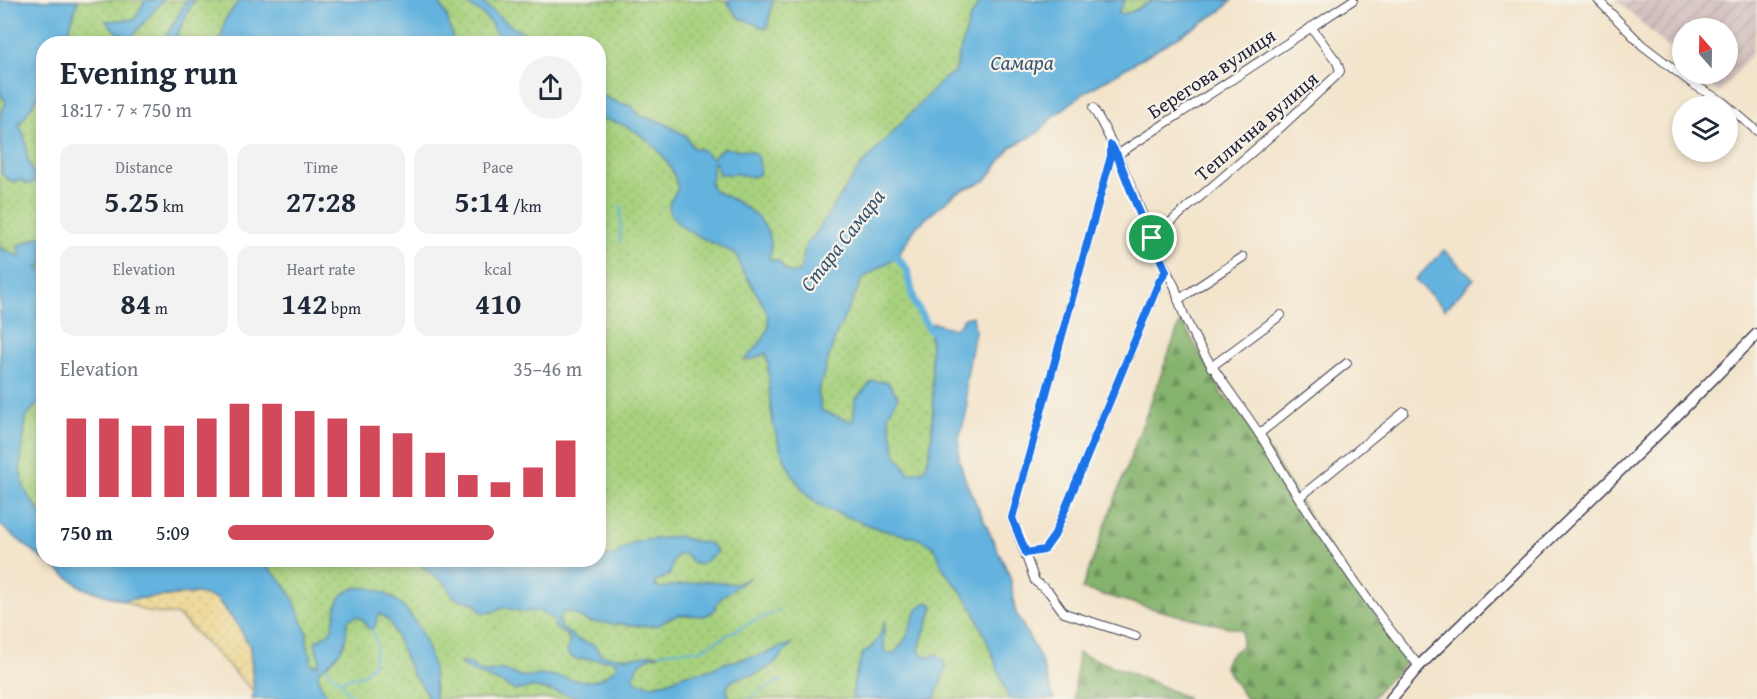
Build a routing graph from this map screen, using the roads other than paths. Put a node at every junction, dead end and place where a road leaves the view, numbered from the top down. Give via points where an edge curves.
1 (1353, 0) edge
2 (1598, 0) edge
3 (1311, 27) junction
4 (1093, 108) dead end
5 (1757, 130) edge
6 (1111, 145) junction
7 (1117, 155) junction
8 (1152, 238) junction
9 (1243, 257) dead end
10 (1166, 271) junction
11 (1178, 300) junction
12 (1281, 315) dead end
13 (1757, 334) edge
14 (1347, 363) dead end
15 (1211, 367) junction
16 (1404, 412) dead end
17 (1259, 434) junction
18 (1299, 498) junction
19 (1026, 553) junction
20 (1136, 636) dead end
21 (1419, 666) junction
22 (1391, 699) edge

1 - 3 street, Берегова вулиця
2 - 5 street via 1642,45
3 - 7 street, Берегова вулиця
3 - 8 street, Теплична вулиця via 1336,62 1340,71 1337,75
4 - 6 street
6 - 7 street
6 - 19 street via 1012,518
7 - 8 street
8 - 10 street
9 - 11 street
10 - 11 street
10 - 19 street via 1054,536 1044,550
11 - 15 street via 1189,330
12 - 15 street
13 - 21 street
14 - 17 street
15 - 17 street
16 - 18 street
17 - 18 street
18 - 21 street via 1375,611
19 - 20 street via 1035,581 1050,592 1064,613
21 - 22 street

